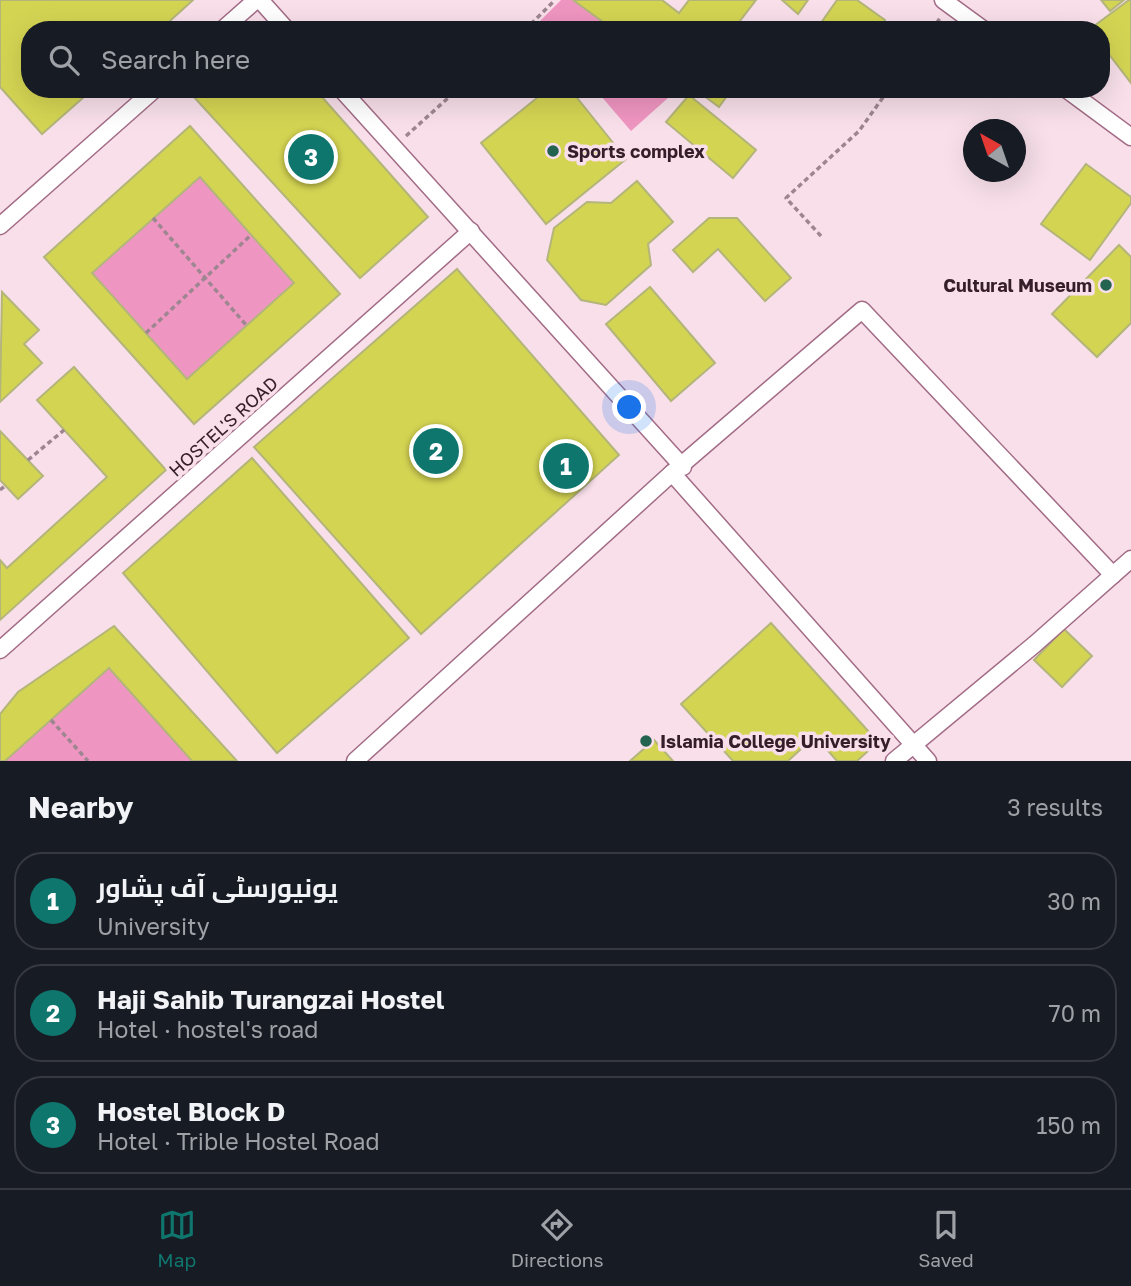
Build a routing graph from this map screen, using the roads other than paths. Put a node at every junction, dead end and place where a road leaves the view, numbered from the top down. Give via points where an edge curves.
1 (258, 0) edge
2 (943, 0) edge
3 (233, 21) edge
4 (278, 21) edge
5 (972, 21) edge
6 (145, 98) edge
7 (349, 98) edge
8 (1078, 98) edge
9 (1131, 137) edge
10 (0, 226) edge
11 (471, 231) junction
12 (678, 470) junction
13 (1131, 559) edge
14 (1113, 575) junction
15 (0, 650) edge
16 (913, 744) junction
17 (355, 761) edge
18 (894, 761) edge
19 (928, 761) edge

1 - 3 street
1 - 4 street
2 - 5 street
6 - 10 street
7 - 11 street
8 - 9 street
11 - 12 street
11 - 15 street, HOSTEL'S ROAD
12 - 14 street via 862,310
12 - 16 street
12 - 17 street
13 - 14 street
14 - 16 street
16 - 18 street
16 - 19 street

